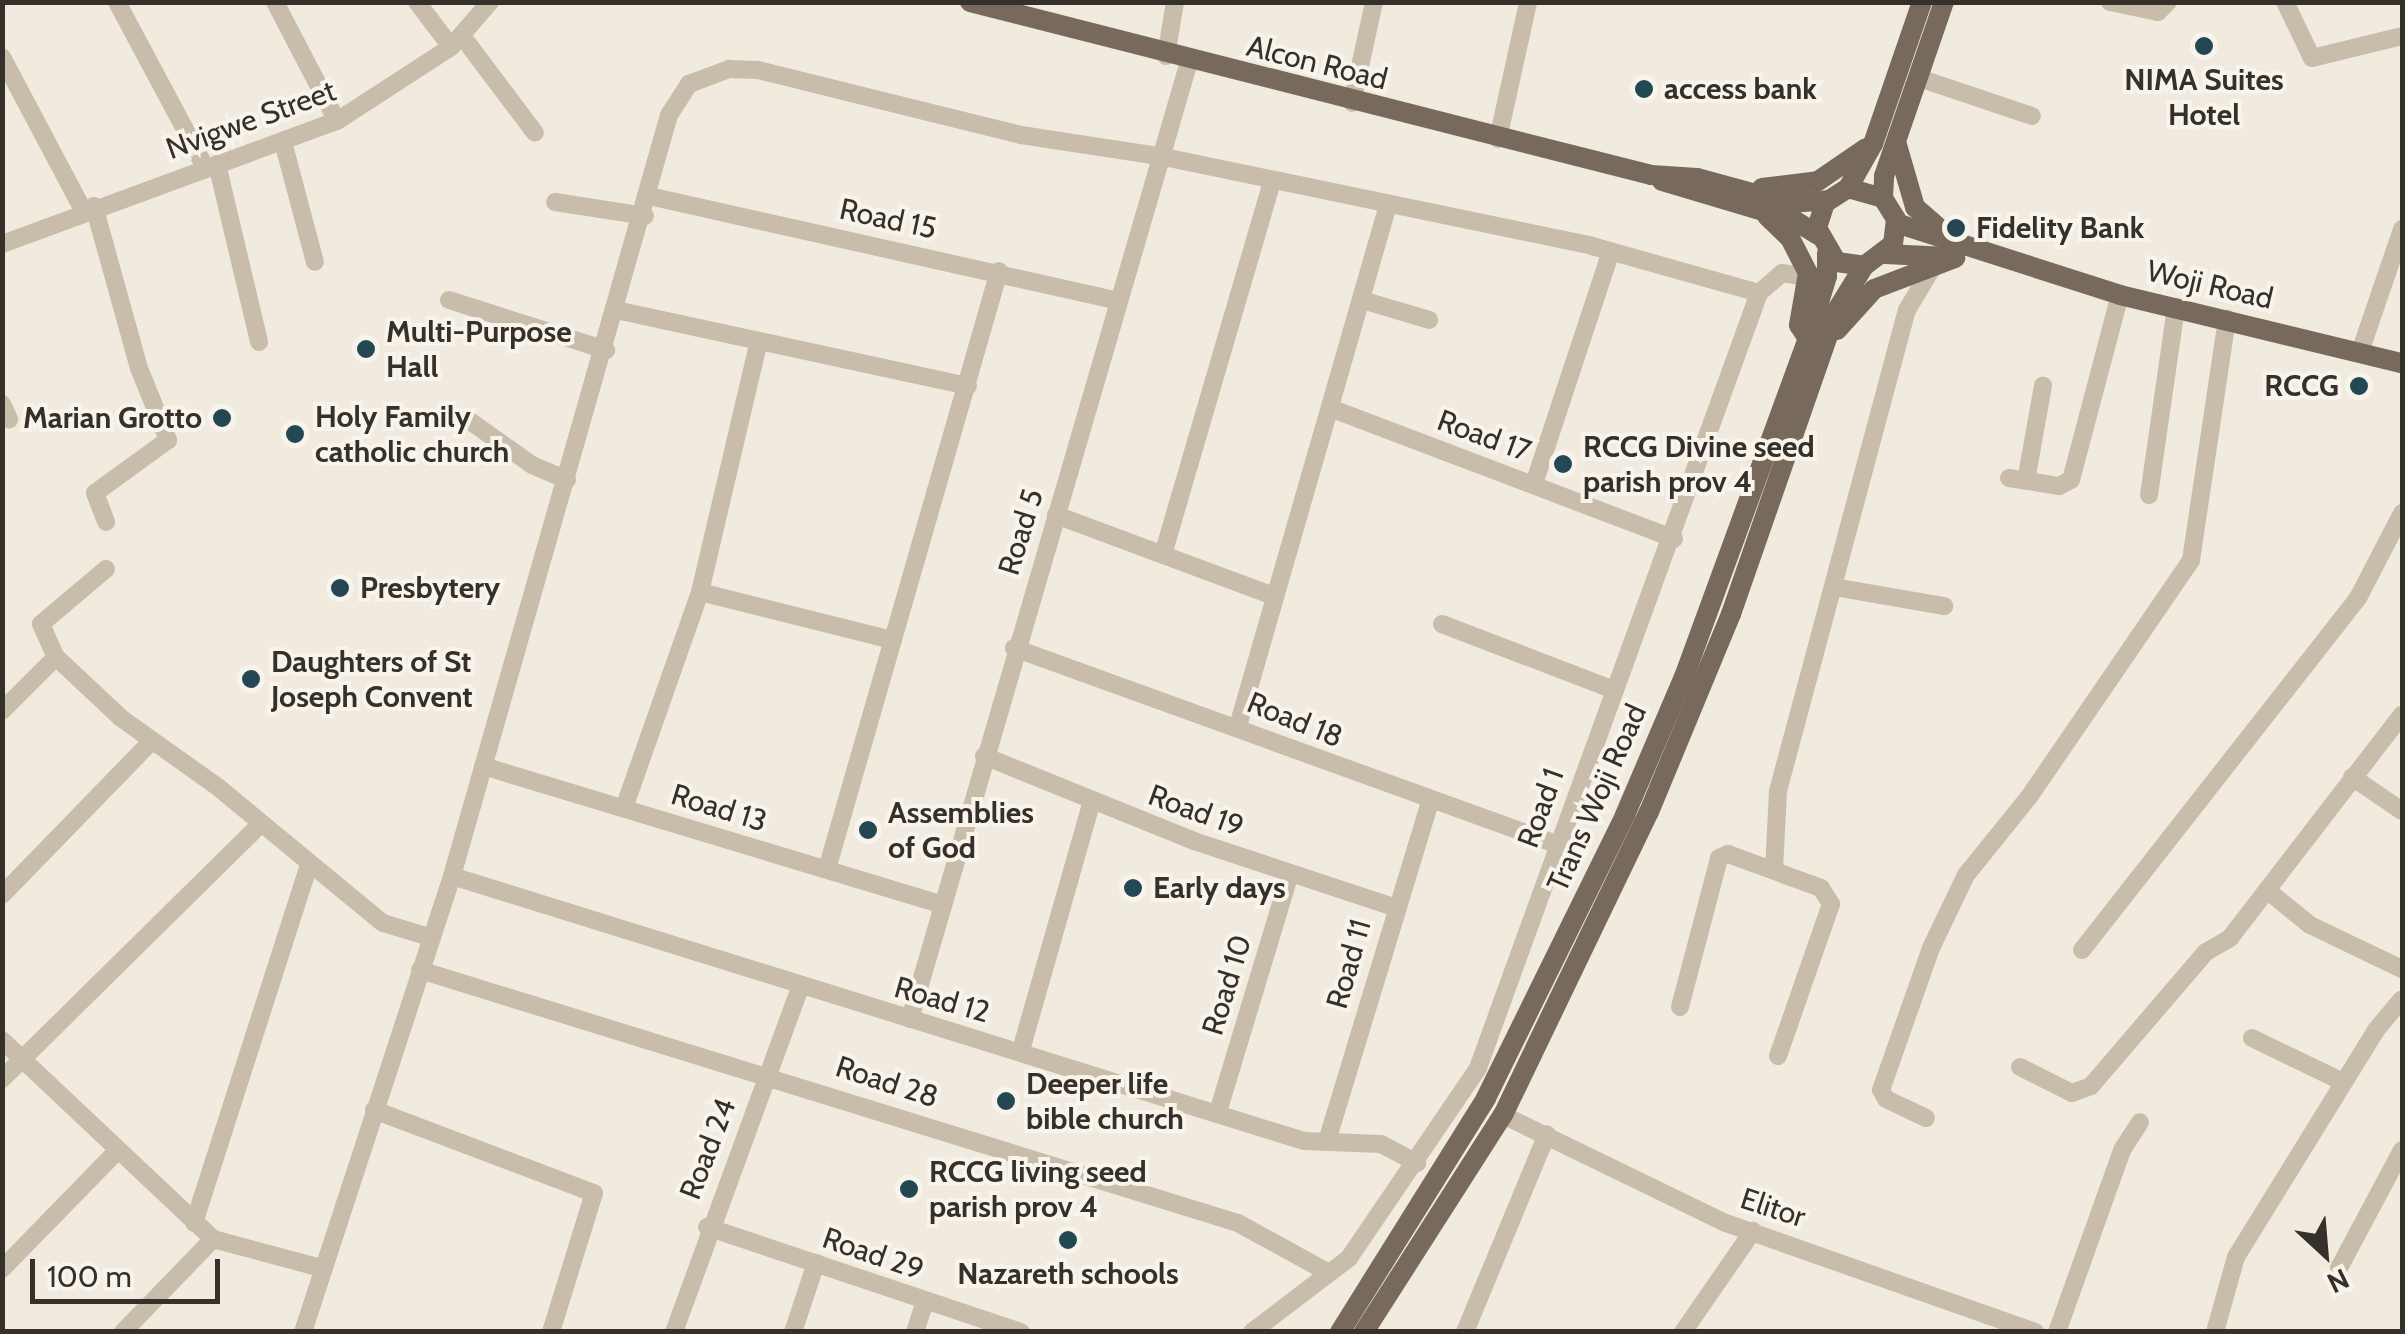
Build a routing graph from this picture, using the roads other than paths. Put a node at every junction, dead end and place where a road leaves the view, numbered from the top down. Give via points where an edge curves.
1 (117, 2) edge
2 (274, 2) edge
3 (417, 2) edge
4 (490, 2) edge
5 (970, 2) edge
6 (1174, 2) edge
7 (1374, 2) edge
8 (1528, 2) edge
9 (1922, 2) edge
10 (1944, 2) edge
11 (2110, 2) edge
12 (2168, 2) edge
13 (2285, 2) edge
14 (2402, 36) edge
15 (456, 42) junction
16 (1166, 56) junction
17 (2, 57) edge
18 (1189, 62) junction
19 (1918, 78) junction
20 (1352, 104) junction
21 (2032, 116) dead end
22 (337, 121) junction
23 (535, 134) dead end
24 (1498, 139) junction
25 (1874, 140) junction
26 (1896, 140) junction
27 (283, 142) junction
28 (1159, 156) junction
29 (211, 166) junction
30 (1272, 181) junction
31 (1848, 188) junction
32 (649, 196) junction
33 (1883, 198) junction
34 (1828, 200) junction
35 (554, 202) dead end
36 (1756, 202) junction
37 (1388, 205) junction
38 (88, 208) junction
39 (644, 216) junction
40 (1896, 223) junction
41 (2402, 229) edge
42 (2, 244) edge
43 (1822, 244) junction
44 (1611, 250) junction
45 (1959, 253) junction
46 (1885, 254) junction
47 (315, 262) dead end
48 (1934, 264) junction
49 (1864, 266) junction
50 (1000, 271) junction
51 (1808, 276) junction
52 (1759, 293) junction
53 (2120, 295) junction
54 (449, 300) dead end
55 (1116, 300) junction
56 (1362, 300) junction
57 (2176, 307) junction
58 (616, 310) junction
59 (2227, 319) junction
60 (1430, 320) dead end
61 (1817, 341) junction
62 (259, 342) dead end
63 (758, 344) junction
64 (606, 350) junction
65 (2360, 352) junction
66 (2402, 363) edge
67 (968, 386) junction
68 (2044, 386) dead end
69 (1330, 408) junction
70 (470, 421) dead end
71 (567, 480) junction
72 (1534, 484) junction
73 (2149, 495) dead end
74 (2402, 513) edge
75 (1056, 515) junction
76 (106, 522) dead end
77 (1674, 538) junction
78 (1164, 551) junction
79 (106, 568) dead end
80 (1834, 587) junction
81 (700, 592) junction
82 (1274, 596) junction
83 (1944, 606) dead end
84 (1442, 624) dead end
85 (893, 640) junction
86 (1014, 648) junction
87 (56, 657) junction
88 (1614, 690) junction
89 (2, 711) edge
90 (2402, 715) edge
91 (1238, 726) junction
92 (151, 742) junction
93 (984, 756) junction
94 (484, 766) junction
95 (2352, 778) junction
96 (1092, 801) junction
97 (1430, 803) junction
98 (624, 808) junction
99 (2402, 811) edge
100 (260, 825) junction
101 (1556, 844) junction
102 (309, 865) junction
103 (827, 870) junction
104 (1774, 870) junction
105 (1290, 874) junction
106 (452, 876) junction
107 (2268, 891) junction
108 (2, 895) edge
109 (939, 904) junction
110 (1394, 907) junction
111 (429, 937) junction
112 (2082, 950) dead end
113 (2402, 969) edge
114 (420, 970) junction
115 (800, 988) junction
116 (2402, 999) edge
117 (1680, 1007) dead end
118 (910, 1020) junction
119 (2252, 1038) dead end
120 (2, 1040) edge
121 (1020, 1050) junction
122 (1778, 1056) dead end
123 (22, 1059) junction
124 (2020, 1066) dead end
125 (766, 1072) junction
126 (2, 1079) edge
127 (2343, 1082) junction
128 (374, 1110) junction
129 (1218, 1112) junction
130 (1504, 1115) junction
131 (1926, 1118) dead end
132 (2140, 1122) dead end
133 (1547, 1134) junction
134 (1327, 1141) junction
135 (2402, 1150) edge
136 (117, 1151) junction
137 (1417, 1164) junction
138 (194, 1223) junction
139 (708, 1227) junction
140 (1754, 1231) junction
141 (213, 1240) junction
142 (816, 1263) junction
143 (2, 1268) edge
144 (321, 1268) junction
145 (2339, 1268) dead end
146 (1327, 1272) junction
147 (925, 1301) junction
148 (123, 1332) edge
149 (304, 1332) edge
150 (551, 1332) edge
151 (674, 1332) edge
152 (793, 1332) edge
153 (915, 1332) edge
154 (1021, 1332) edge
155 (1252, 1332) edge
156 (1340, 1332) edge
157 (1364, 1332) edge
158 (1465, 1332) edge
159 (1683, 1332) edge
160 (2034, 1332) edge
161 (2057, 1332) edge
162 (2215, 1332) edge

1 - 29 street
2 - 22 street
3 - 15 street
4 - 15 street, Nvigwe Street
5 - 16 main road, Alcon Road
6 - 16 street
7 - 20 street
8 - 24 street
9 - 25 main road
10 - 19 main road
11 - 12 street via 2158,12
13 - 14 street via 2312,58
15 - 22 street, Nvigwe Street
15 - 23 street
16 - 18 main road, Alcon Road
17 - 38 street
18 - 20 main road, Alcon Road
18 - 28 street, Road 5
19 - 21 street
19 - 26 main road
20 - 24 main road, Alcon Road
22 - 27 street, Nvigwe Street
24 - 36 main road, Alcon Road via 1651,175 1678,190
25 - 31 main road
25 - 36 main road via 1818,181
26 - 33 main road
26 - 45 main road via 1915,207
27 - 29 street, Nvigwe Street
27 - 47 street
28 - 30 street
28 - 32 street via 1021,136 758,70 729,70 709,74 676,98
28 - 55 street, Road 5
29 - 38 street, Nvigwe Street
29 - 62 street
30 - 37 street
30 - 78 street
31 - 33 main road
31 - 34 main road
32 - 39 street
32 - 50 street, Road 15
33 - 40 main road
34 - 36 main road
34 - 43 main road via 1819,215
35 - 39 street
36 - 43 main road
36 - 51 main road via 1800,252
37 - 44 street
37 - 56 street
38 - 42 street, Nvigwe Street
38 - 76 street via 168,440 95,493
39 - 58 street
40 - 45 main road
40 - 46 main road
41 - 65 street
43 - 49 main road
43 - 61 main road, Trans Woji Road via 1827,276
44 - 52 street
44 - 72 street
45 - 46 main road
45 - 48 main road
45 - 53 main road, Woji Road
46 - 49 main road
48 - 61 main road via 1874,288
48 - 80 street via 1907,310
49 - 61 main road, Trans Woji Road
50 - 55 street, Road 15
50 - 67 street
51 - 52 street via 1782,273
51 - 61 main road via 1799,325
52 - 77 street, Road 1
53 - 57 main road, Woji Road
53 - 68 street via 2071,480 2059,486 2018,479
54 - 64 street
55 - 75 street, Road 5
56 - 60 street
56 - 69 street
57 - 59 main road, Woji Road
57 - 73 street
58 - 63 street
58 - 64 street
59 - 65 main road, Woji Road
59 - 131 street via 2191,560 2029,797 1966,875 1930,948 1882,1090 1886,1099
61 - 130 main road, Trans Woji Road via 1730,614 1649,812
61 - 156 main road, Trans Woji Road via 1684,678 1600,869 1486,1098
63 - 67 street
63 - 81 street
64 - 71 street
65 - 66 main road, Woji Road
67 - 85 street
69 - 72 street, Road 17
69 - 82 street
70 - 71 street via 532,465
71 - 94 street
72 - 77 street, Road 17
74 - 112 street via 2358,598
75 - 78 street
75 - 86 street, Road 5
77 - 88 street, Road 1
78 - 82 street
79 - 87 street via 40,624
80 - 83 street
80 - 104 street via 1778,791
81 - 85 street
81 - 98 street
82 - 91 street
84 - 88 street
85 - 103 street
86 - 91 street, Road 18
86 - 93 street, Road 5
87 - 89 street
87 - 92 street
88 - 101 street, Road 1
90 - 95 street
91 - 97 street, Road 18
92 - 100 street
92 - 108 street
93 - 96 street, Road 19
93 - 109 street, Road 5
94 - 98 street, Road 13
94 - 106 street
95 - 99 street
95 - 107 street
96 - 105 street, Road 19
96 - 121 street
97 - 101 street, Road 18
97 - 110 street, Road 11
98 - 103 street, Road 13
100 - 102 street
100 - 123 street
101 - 137 street, Road 1 via 1490,1040
102 - 111 street via 383,923
102 - 138 street
103 - 109 street, Road 13
104 - 117 street via 1728,854 1713,866
104 - 122 street via 1832,899
105 - 110 street, Road 19
105 - 129 street, Road 10
106 - 111 street
106 - 115 street, Road 12
107 - 113 street via 2310,925
107 - 124 street via 2082,1094
109 - 118 street, Road 5
110 - 134 street, Road 11
111 - 114 street
114 - 125 street, Road 28
114 - 128 street
115 - 118 street, Road 12
115 - 125 street, Road 24
116 - 127 street
118 - 121 street, Road 12
119 - 127 street
120 - 123 street
121 - 129 street, Road 12
123 - 126 street
123 - 136 street
125 - 139 street, Road 24
125 - 146 street, Road 28 via 1238,1223
127 - 162 street via 2236,1257
128 - 144 street
128 - 150 street via 594,1193
129 - 134 street, Road 12 via 1304,1141
130 - 133 street, Elitor
130 - 157 main road, Trans Woji Road
132 - 161 street via 2122,1150
133 - 140 street, Elitor via 1696,1210
133 - 158 street
134 - 137 street, Road 12 via 1380,1144
135 - 145 street
136 - 138 street
136 - 143 street
137 - 146 street, Road 1 via 1348,1258
138 - 141 street
139 - 142 street, Road 29
139 - 151 street, Road 24
140 - 159 street
140 - 160 street, Elitor
141 - 144 street
141 - 148 street
142 - 147 street, Road 29
142 - 152 street
144 - 149 street
146 - 155 street, Road 1
147 - 153 street
147 - 154 street, Road 29

